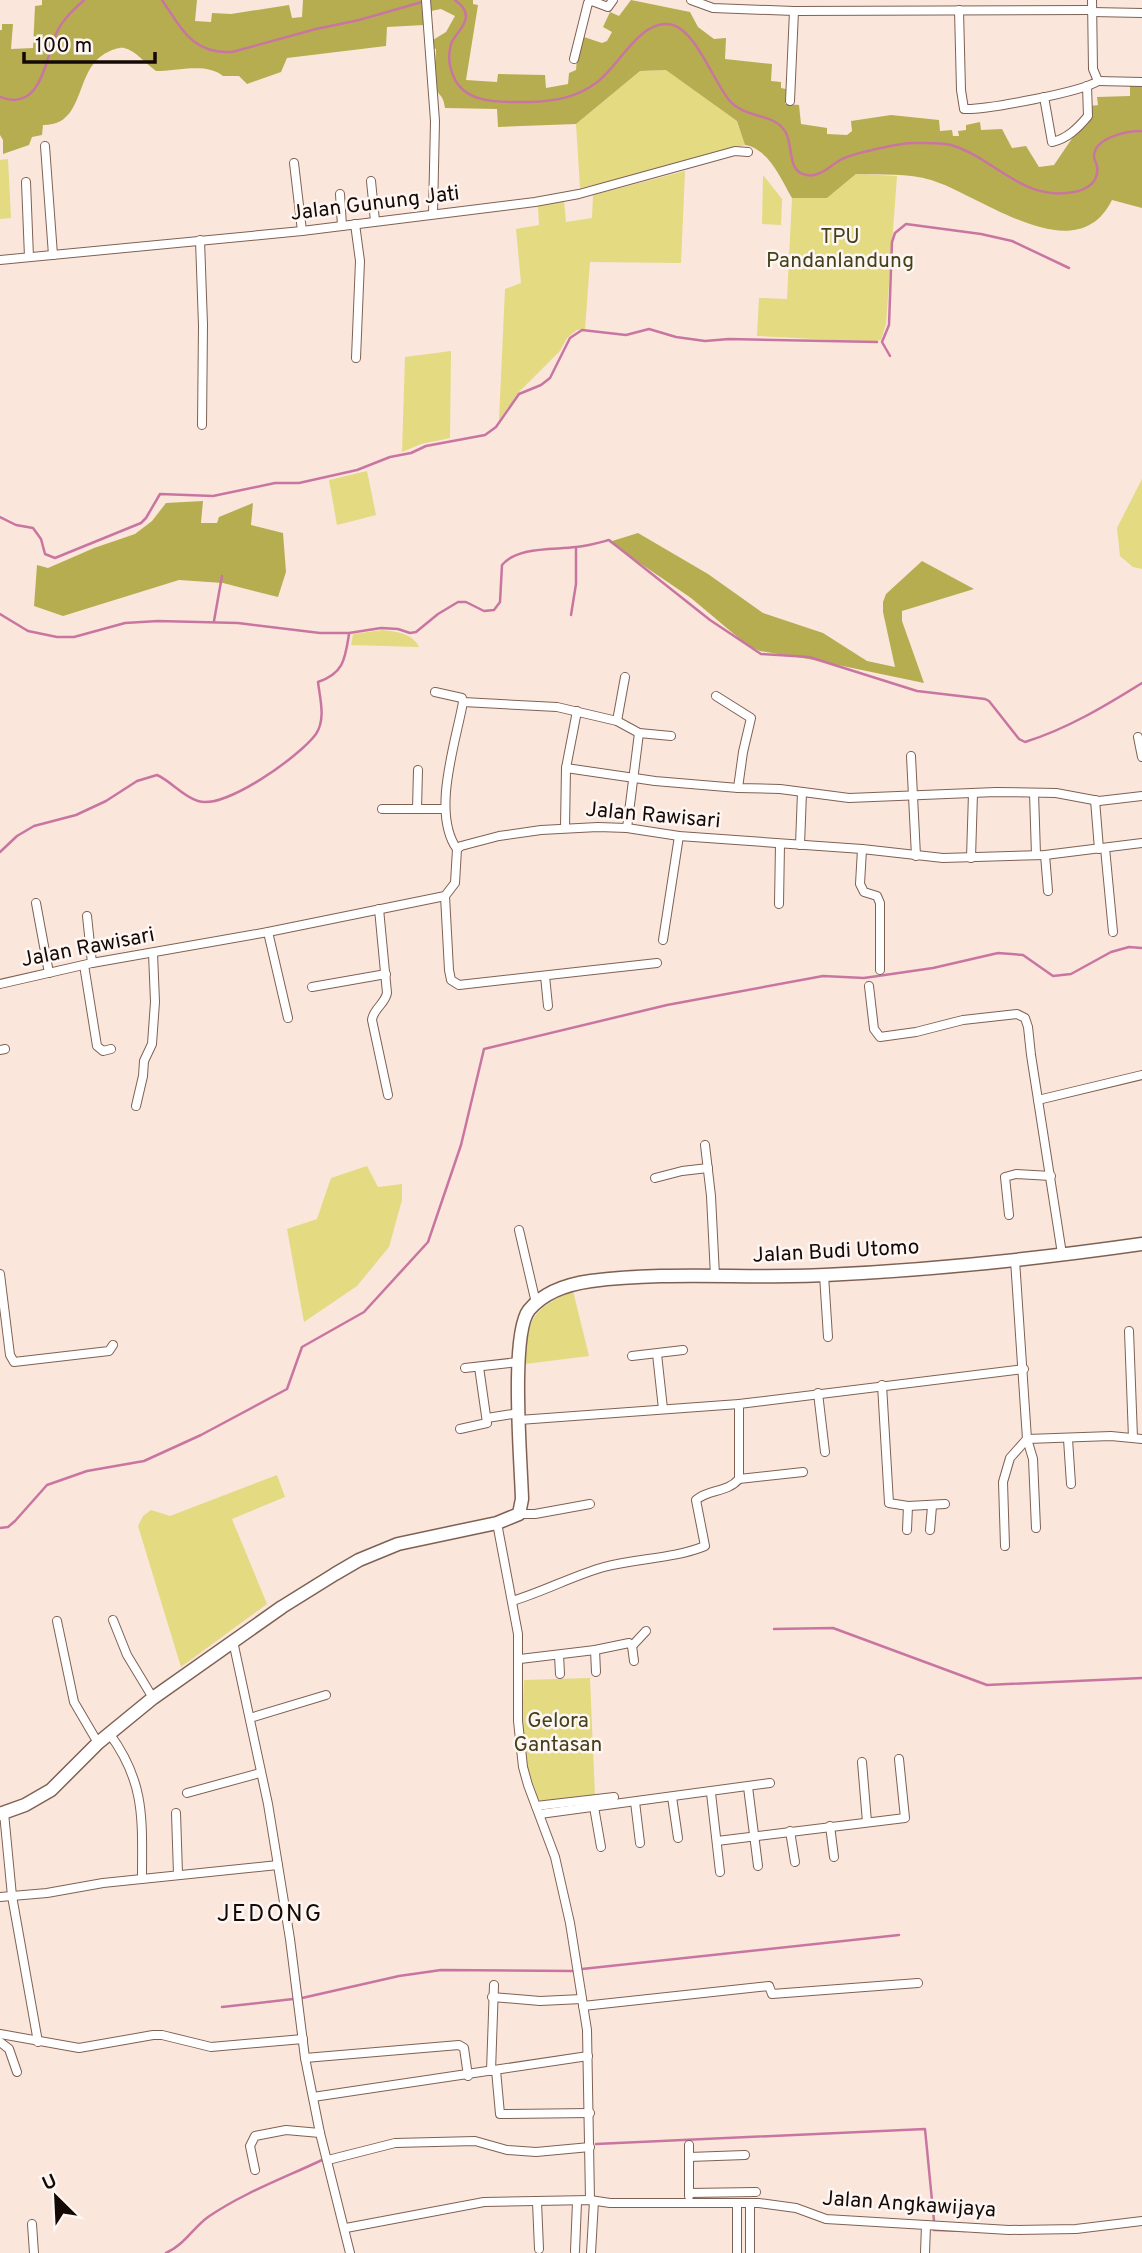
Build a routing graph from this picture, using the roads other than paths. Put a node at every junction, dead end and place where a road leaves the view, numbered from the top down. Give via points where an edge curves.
1 (426, 0) edge
2 (612, 0) edge
3 (691, 0) edge
4 (797, 0) edge
5 (1092, 0) edge
6 (960, 10) junction
7 (795, 11) junction
8 (1092, 11) junction
9 (1142, 13) edge
10 (574, 59) dead end
11 (1098, 81) junction
12 (1142, 82) edge
13 (1087, 86) junction
14 (1044, 97) junction
15 (790, 101) dead end
16 (45, 146) dead end
17 (748, 152) dead end
18 (294, 163) dead end
19 (371, 181) dead end
20 (26, 182) dead end
21 (340, 194) dead end
22 (433, 214) junction
23 (375, 222) junction
24 (355, 224) junction
25 (342, 226) junction
26 (302, 231) junction
27 (200, 240) junction
28 (53, 254) junction
29 (29, 257) junction
30 (0, 260) edge
31 (356, 358) dead end
32 (202, 425) dead end
33 (625, 677) dead end
34 (435, 692) dead end
35 (716, 696) dead end
36 (463, 702) junction
37 (577, 711) junction
38 (617, 721) junction
39 (639, 733) junction
40 (671, 736) dead end
41 (1138, 737) dead end
42 (911, 756) dead end
43 (1142, 757) edge
44 (566, 768) junction
45 (418, 771) dead end
46 (632, 778) junction
47 (738, 788) junction
48 (802, 793) junction
49 (973, 793) junction
50 (1034, 793) junction
51 (1142, 796) edge
52 (914, 797) junction
53 (1095, 800) junction
54 (382, 809) dead end
55 (418, 809) junction
56 (445, 809) junction
57 (565, 828) junction
58 (627, 828) junction
59 (679, 836) junction
60 (1142, 843) edge
61 (780, 844) junction
62 (800, 845) junction
63 (1102, 848) junction
64 (457, 849) junction
65 (862, 849) junction
66 (1040, 855) junction
67 (916, 856) junction
68 (971, 858) junction
69 (1048, 891) dead end
70 (445, 896) junction
71 (36, 904) dead end
72 (779, 904) dead end
73 (379, 909) junction
74 (87, 916) dead end
75 (268, 932) junction
76 (1113, 932) dead end
77 (663, 940) dead end
78 (153, 953) junction
79 (657, 963) dead end
80 (88, 964) junction
81 (880, 970) dead end
82 (49, 973) junction
83 (386, 974) junction
84 (545, 976) junction
85 (0, 984) edge
86 (869, 986) dead end
87 (313, 987) dead end
88 (548, 1006) dead end
89 (288, 1018) dead end
90 (111, 1049) dead end
91 (1142, 1075) edge
92 (388, 1095) dead end
93 (1038, 1100) junction
94 (136, 1105) dead end
95 (705, 1144) dead end
96 (708, 1168) junction
97 (1051, 1176) junction
98 (655, 1178) dead end
99 (1009, 1214) dead end
100 (519, 1230) dead end
101 (1142, 1244) edge
102 (1062, 1254) junction
103 (1015, 1260) junction
104 (0, 1274) edge
105 (824, 1275) junction
106 (715, 1276) junction
107 (536, 1303) junction
108 (1129, 1331) dead end
109 (828, 1336) dead end
110 (113, 1345) dead end
111 (683, 1350) dead end
112 (657, 1353) junction
113 (632, 1356) dead end
114 (518, 1362) junction
115 (479, 1367) junction
116 (465, 1368) dead end
117 (1024, 1369) junction
118 (882, 1385) junction
119 (818, 1393) junction
120 (739, 1404) junction
121 (663, 1409) junction
122 (519, 1417) junction
123 (487, 1418) junction
124 (460, 1429) dead end
125 (1138, 1438) edge
126 (1027, 1439) junction
127 (1068, 1439) junction
128 (825, 1452) dead end
129 (803, 1472) dead end
130 (739, 1479) junction
131 (1071, 1484) dead end
132 (590, 1504) dead end
133 (945, 1504) dead end
134 (908, 1506) junction
135 (932, 1506) junction
136 (519, 1514) junction
137 (497, 1523) junction
138 (1036, 1528) dead end
139 (907, 1530) dead end
140 (930, 1530) dead end
141 (1005, 1546) dead end
142 (512, 1601) junction
143 (113, 1620) dead end
144 (57, 1621) dead end
145 (646, 1631) dead end
146 (233, 1641) junction
147 (632, 1646) junction
148 (595, 1650) junction
149 (559, 1655) junction
150 (520, 1659) junction
151 (634, 1661) dead end
152 (596, 1672) dead end
153 (560, 1674) dead end
154 (326, 1695) dead end
155 (153, 1698) junction
156 (250, 1718) junction
157 (109, 1733) junction
158 (98, 1743) junction
159 (899, 1759) dead end
160 (862, 1762) dead end
161 (260, 1773) junction
162 (770, 1783) dead end
163 (748, 1787) junction
164 (187, 1793) dead end
165 (711, 1793) junction
166 (614, 1797) dead end
167 (672, 1797) junction
168 (635, 1802) junction
169 (594, 1807) junction
170 (538, 1810) junction
171 (2, 1813) edge
172 (176, 1813) dead end
173 (867, 1822) junction
174 (830, 1826) junction
175 (790, 1831) junction
176 (755, 1835) junction
177 (678, 1838) dead end
178 (717, 1841) junction
179 (640, 1843) dead end
180 (601, 1847) dead end
181 (834, 1857) dead end
182 (795, 1863) dead end
183 (278, 1865) junction
184 (758, 1866) dead end
185 (720, 1872) dead end
186 (178, 1874) junction
187 (142, 1879) junction
188 (12, 1896) junction
189 (0, 1897) edge
190 (918, 1983) dead end
191 (494, 1985) dead end
192 (492, 1997) junction
193 (583, 2002) junction
194 (0, 2034) edge
195 (303, 2039) junction
196 (0, 2042) edge
197 (38, 2042) junction
198 (588, 2056) junction
199 (305, 2058) junction
200 (493, 2070) junction
201 (17, 2072) dead end
202 (468, 2076) junction
203 (313, 2097) junction
204 (590, 2113) junction
205 (320, 2133) junction
206 (689, 2145) dead end
207 (590, 2147) junction
208 (745, 2155) dead end
209 (689, 2158) junction
210 (328, 2160) junction
211 (254, 2170) dead end
212 (756, 2192) dead end
213 (689, 2193) junction
214 (592, 2201) junction
215 (537, 2202) junction
216 (577, 2202) junction
217 (689, 2203) junction
218 (737, 2203) junction
219 (750, 2203) junction
220 (1142, 2221) edge
221 (33, 2224) dead end
222 (926, 2225) junction
223 (346, 2228) junction
224 (737, 2237) junction
225 (750, 2238) junction
226 (539, 2249) dead end
227 (575, 2251) dead end
228 (34, 2253) edge
229 (350, 2253) edge
230 (591, 2253) edge
231 (737, 2253) edge
232 (750, 2253) edge
233 (925, 2253) edge

1 - 22 street via 435,121
2 - 10 street via 608,8 588,3
3 - 7 street via 713,8
4 - 7 street
5 - 8 street
6 - 7 street
6 - 8 street
6 - 14 street via 964,109
7 - 15 street
8 - 9 street
8 - 11 street via 1093,69
11 - 12 street
11 - 13 street
13 - 14 street
13 - 14 street via 1088,116 1066,137 1052,142
16 - 28 street
17 - 22 street, Jalan Gunung Jati via 735,151 579,194
18 - 26 street
19 - 23 street
20 - 29 street
21 - 25 street
22 - 23 street, Jalan Gunung Jati
23 - 24 street, Jalan Gunung Jati
24 - 25 street, Jalan Gunung Jati
24 - 31 street via 360,261
25 - 26 street, Jalan Gunung Jati
26 - 27 street, Jalan Gunung Jati
27 - 28 street, Jalan Gunung Jati
27 - 32 street
28 - 29 street, Jalan Gunung Jati
29 - 30 street, Jalan Gunung Jati
33 - 38 street
34 - 36 street
35 - 47 street via 751,718
36 - 37 street
36 - 56 street
37 - 38 street
37 - 44 street
38 - 39 street
39 - 40 street
39 - 46 street
41 - 43 street
42 - 52 street
44 - 46 street
44 - 57 street
45 - 55 street
46 - 47 street
46 - 58 street
47 - 48 street
48 - 52 street
48 - 62 street
49 - 50 street
49 - 52 street
49 - 68 street
50 - 53 street
50 - 66 street
51 - 53 street
52 - 67 street
53 - 63 street
54 - 55 street
55 - 56 street
56 - 64 street
57 - 58 street, Jalan Rawisari
57 - 64 street, Jalan Rawisari via 499,836
58 - 59 street, Jalan Rawisari
59 - 61 street, Jalan Rawisari
59 - 77 street
60 - 63 street, Jalan Rawisari
61 - 62 street, Jalan Rawisari
61 - 72 street
62 - 65 street, Jalan Rawisari
63 - 66 street, Jalan Rawisari
63 - 76 street
64 - 70 street via 455,883
65 - 67 street, Jalan Rawisari
65 - 81 street via 861,888 877,896 880,903
66 - 68 street, Jalan Rawisari
66 - 69 street
67 - 68 street, Jalan Rawisari
70 - 73 street, Jalan Rawisari
70 - 84 street via 449,970 454,983
71 - 82 street
73 - 75 street, Jalan Rawisari
73 - 83 street
74 - 80 street
75 - 78 street, Jalan Rawisari
75 - 89 street
78 - 80 street, Jalan Rawisari
78 - 94 street via 152,1044
79 - 84 street
80 - 82 street, Jalan Rawisari
80 - 90 street via 97,1046 103,1051
82 - 85 street, Jalan Rawisari
83 - 87 street
83 - 92 street via 386,998 372,1020
84 - 88 street
86 - 93 street via 874,1029 880,1037 962,1020 1021,1014 1028,1027
91 - 93 street
93 - 97 street
95 - 96 street
96 - 98 street
96 - 106 street
97 - 99 street via 1005,1177
97 - 102 street
100 - 107 street
101 - 102 street, Jalan Budi Utomo
102 - 103 street, Jalan Budi Utomo
103 - 105 street, Jalan Budi Utomo
103 - 117 street
104 - 110 street via 10,1354 15,1362 109,1351
105 - 106 street, Jalan Budi Utomo
105 - 109 street
106 - 107 street, Jalan Budi Utomo via 592,1281 555,1291
107 - 114 street via 523,1321
108 - 125 street
111 - 112 street
112 - 113 street
112 - 121 street
114 - 115 street
114 - 122 street
115 - 116 street
115 - 123 street
117 - 118 street
117 - 126 street
118 - 119 street
118 - 134 street via 888,1502
119 - 120 street
119 - 128 street
120 - 121 street
120 - 130 street
121 - 122 street
122 - 123 street
122 - 136 street
123 - 124 street via 487,1423
125 - 127 street
126 - 127 street
126 - 138 street via 1033,1459
126 - 141 street via 1010,1458 1003,1482
127 - 131 street
129 - 130 street
130 - 142 street via 727,1489 696,1498 705,1546 601,1568
132 - 136 street
133 - 135 street
134 - 135 street
134 - 139 street
135 - 140 street
136 - 137 street
137 - 142 street
137 - 146 street via 382,1549
142 - 150 street
143 - 155 street via 127,1655
144 - 158 street via 74,1702
145 - 147 street
146 - 155 street
146 - 156 street
147 - 148 street
147 - 151 street
148 - 149 street
148 - 152 street
149 - 150 street
149 - 153 street
150 - 170 street via 520,1743
154 - 156 street
155 - 157 street
156 - 161 street
157 - 158 street
157 - 187 street via 124,1753 137,1784
158 - 171 street via 51,1790
159 - 173 street via 905,1818
160 - 173 street
161 - 164 street
161 - 183 street
162 - 163 street
163 - 165 street
163 - 176 street
165 - 167 street
165 - 178 street
166 - 170 street
167 - 168 street
167 - 177 street
168 - 169 street
168 - 179 street
169 - 170 street
169 - 180 street
170 - 193 street via 563,1889
171 - 188 street
172 - 186 street
173 - 174 street
174 - 175 street
174 - 181 street
175 - 176 street
175 - 182 street
176 - 178 street
176 - 184 street
178 - 185 street
183 - 186 street
183 - 195 street
186 - 187 street
187 - 188 street
188 - 189 street
188 - 197 street
190 - 193 street via 772,1994 769,1986
191 - 192 street
192 - 193 street
192 - 200 street
193 - 198 street
194 - 197 street
195 - 197 street via 227,2047 162,2035 79,2048
195 - 199 street
196 - 201 street via 9,2049
198 - 200 street
198 - 204 street
199 - 202 street via 459,2045 464,2048
199 - 203 street
200 - 202 street
200 - 204 street via 500,2114
202 - 203 street
203 - 205 street
204 - 207 street
205 - 210 street
205 - 211 street via 286,2130 255,2136 250,2146
206 - 209 street
207 - 210 street via 536,2152 475,2141 396,2143
207 - 214 street
208 - 209 street
209 - 213 street
210 - 223 street
212 - 213 street
213 - 217 street
214 - 216 street, Jalan Angkawijaya
214 - 217 street, Jalan Angkawijaya
214 - 230 street
215 - 216 street, Jalan Angkawijaya
215 - 223 street, Jalan Angkawijaya via 484,2202
215 - 226 street
216 - 227 street
217 - 218 street, Jalan Angkawijaya
218 - 219 street, Jalan Angkawijaya
218 - 224 street
219 - 222 street, Jalan Angkawijaya via 796,2208 826,2219
219 - 225 street
220 - 222 street, Jalan Angkawijaya via 1034,2231
221 - 228 street
222 - 233 street
223 - 229 street
224 - 225 street
224 - 231 street
225 - 232 street

